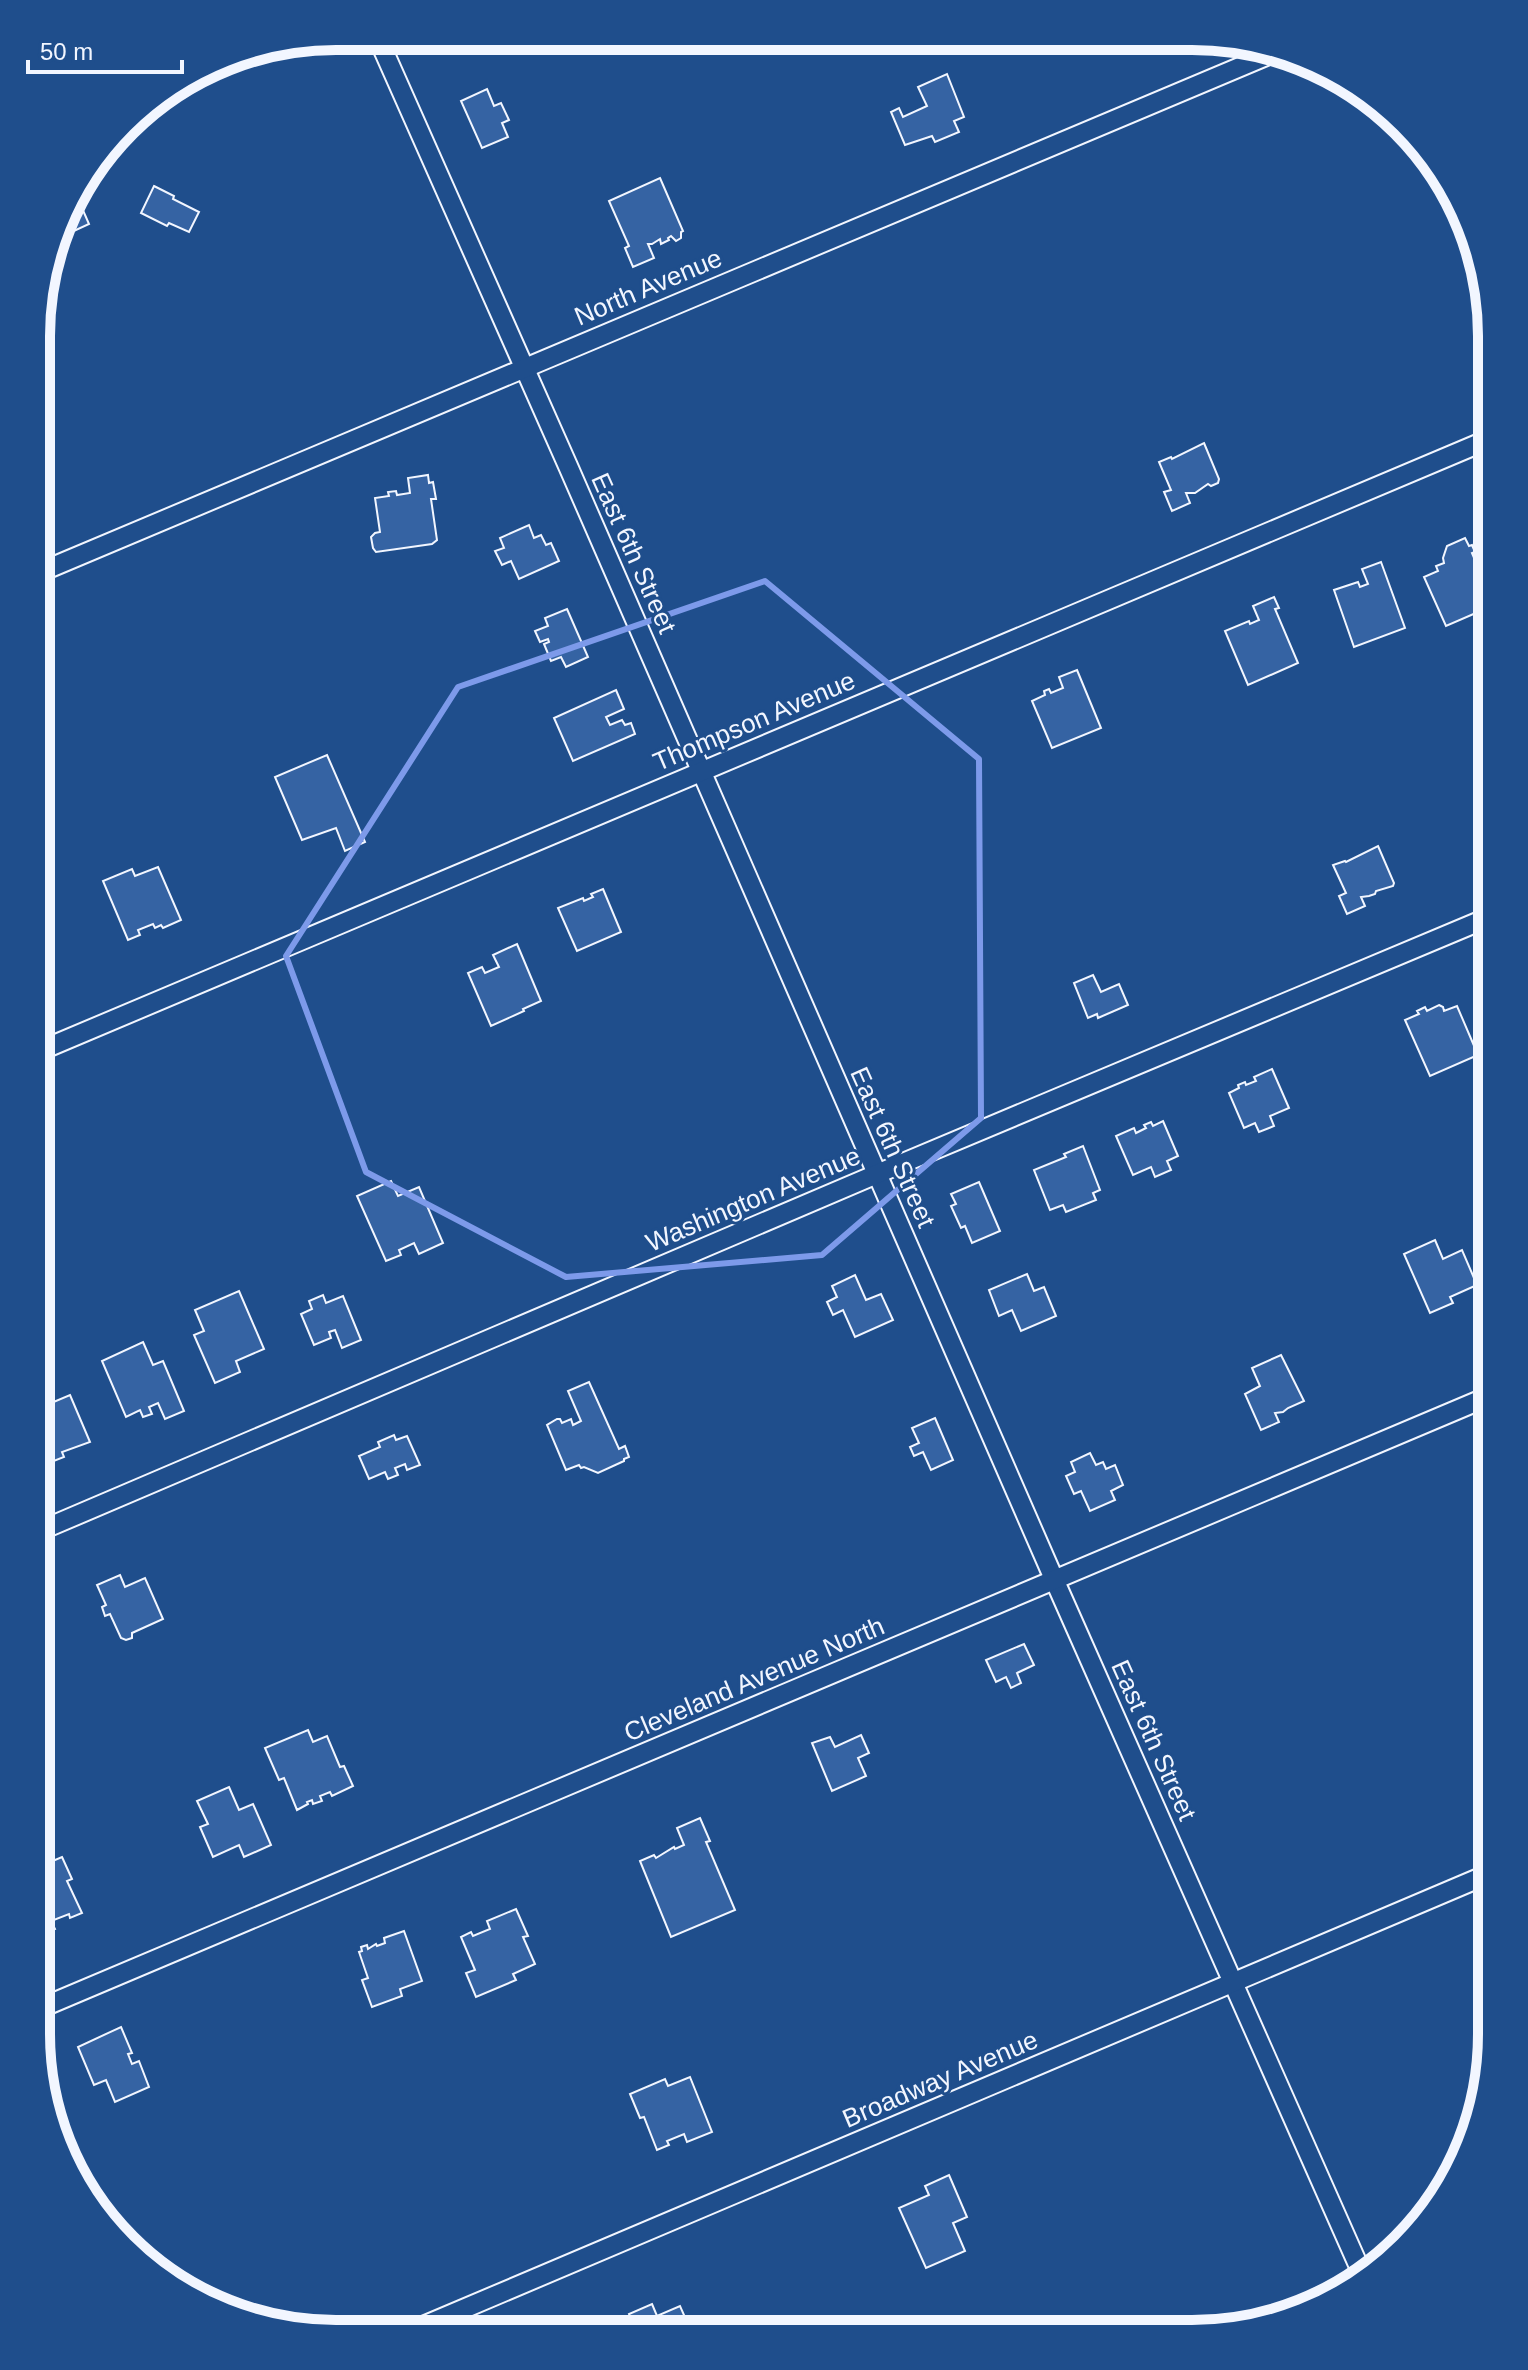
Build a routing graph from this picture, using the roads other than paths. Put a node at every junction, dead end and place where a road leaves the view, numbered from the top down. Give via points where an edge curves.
1 (384, 51) edge
2 (1260, 58) edge
3 (523, 368) junction
4 (1478, 444) edge
5 (50, 568) edge
6 (700, 772) junction
7 (1478, 922) edge
8 (50, 1047) edge
9 (876, 1174) junction
10 (1478, 1401) edge
11 (50, 1526) edge
12 (1054, 1579) junction
13 (1478, 1879) edge
14 (1233, 1983) junction
15 (50, 2004) edge
16 (1359, 2266) edge
17 (437, 2320) edge

1 - 3 street, East 6th Street
2 - 3 street, North Avenue
3 - 5 street, North Avenue
3 - 6 street, East 6th Street
4 - 6 street, Thompson Avenue
6 - 8 street, Thompson Avenue
6 - 9 street, East 6th Street
7 - 9 street, Washington Avenue
9 - 11 street, Washington Avenue
9 - 12 street, East 6th Street
10 - 12 street, Cleveland Avenue North
12 - 14 street, East 6th Street
12 - 15 street, Cleveland Avenue North
13 - 14 street, Broadway Avenue
14 - 16 street, East 6th Street
14 - 17 street, Broadway Avenue

